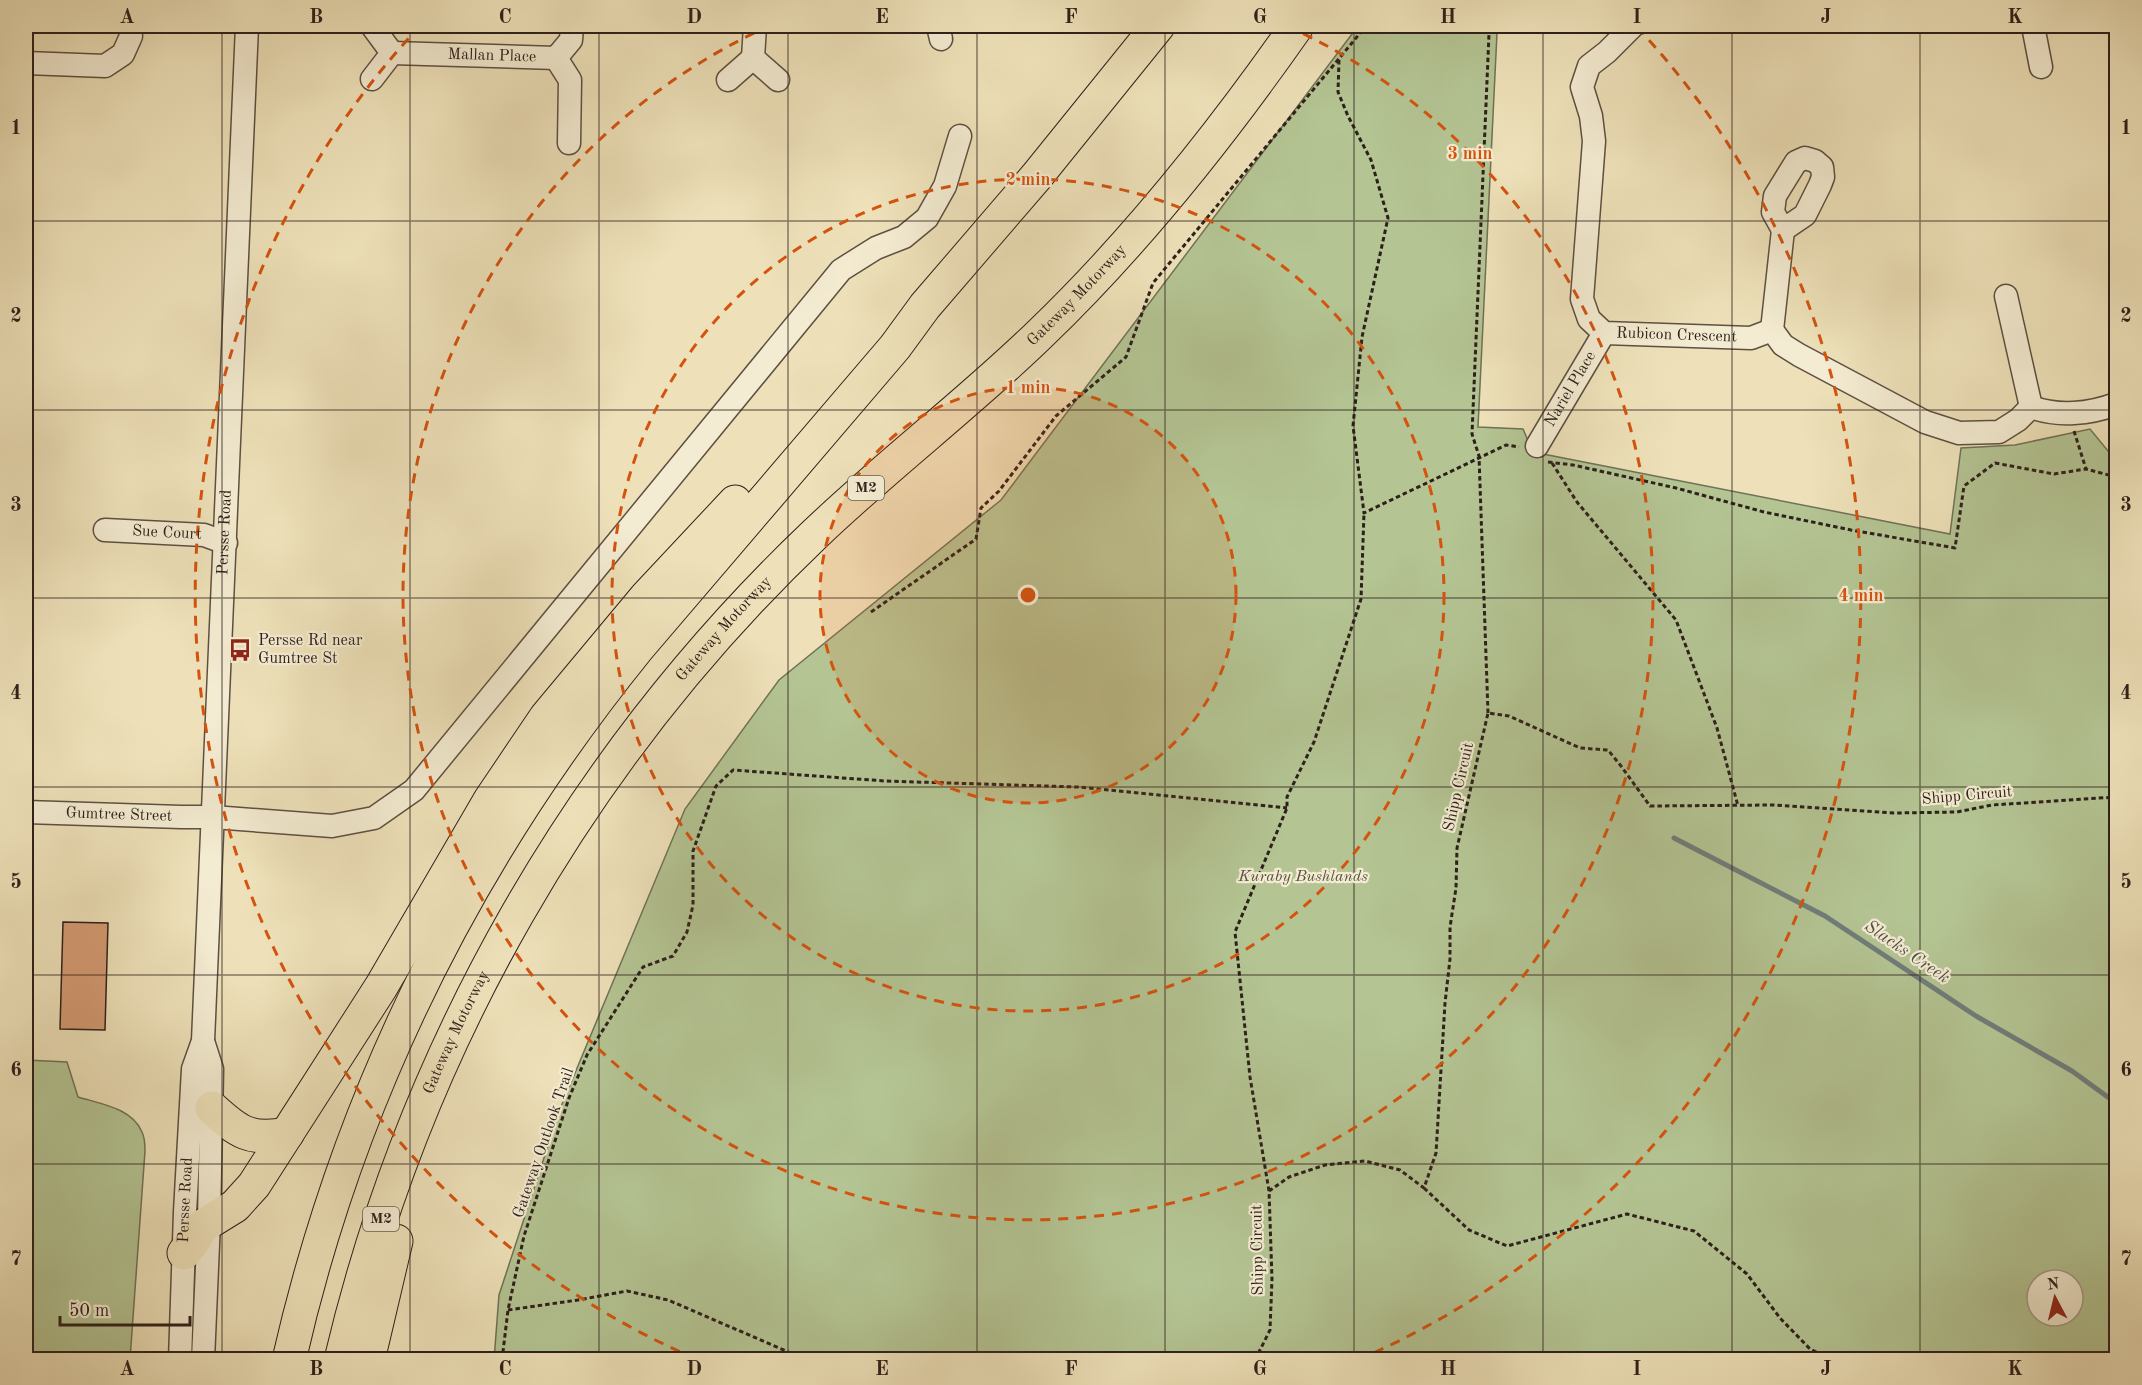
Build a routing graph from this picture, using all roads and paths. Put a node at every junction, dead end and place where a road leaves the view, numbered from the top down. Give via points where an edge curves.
1 (130, 26) edge
2 (247, 26) edge
3 (372, 26) edge
4 (572, 26) edge
5 (755, 26) edge
6 (1158, 26) edge
7 (1297, 26) edge
8 (1366, 26) edge
9 (1492, 26) edge
10 (1633, 26) edge
11 (2033, 26) edge
12 (392, 53) junction
13 (556, 58) junction
14 (753, 58) junction
15 (1339, 60) junction
16 (26, 63) edge
17 (2041, 67) dead end
18 (372, 79) dead end
19 (728, 80) dead end
20 (778, 80) dead end
21 (960, 136) dead end
22 (569, 143) dead end
23 (1783, 230) dead end
24 (2006, 296) dead end
25 (926, 306) junction
26 (1772, 330) junction
27 (1604, 333) junction
28 (2116, 404) edge
29 (2031, 407) junction
30 (2076, 441) dead end
31 (1537, 446) junction
32 (1479, 456) junction
33 (1552, 463) junction
34 (2086, 469) junction
35 (2116, 477) edge
36 (1364, 513) junction
37 (105, 530) dead end
38 (226, 543) junction
39 (871, 612) dead end
40 (1488, 713) junction
41 (2116, 797) edge
42 (1738, 806) junction
43 (1287, 808) junction
44 (26, 812) edge
45 (213, 817) junction
46 (203, 1041) junction
47 (432, 1083) junction
48 (212, 1108) junction
49 (287, 1134) junction
50 (1424, 1188) junction
51 (1269, 1191) junction
52 (209, 1221) junction
53 (184, 1253) junction
54 (508, 1310) junction
55 (180, 1359) edge
56 (203, 1359) edge
57 (289, 1359) edge
58 (341, 1359) edge
59 (368, 1359) edge
60 (502, 1359) edge
61 (807, 1359) edge
62 (1256, 1359) edge
63 (1833, 1359) edge

1 - 16 street via 131,36 123,54 105,66
2 - 38 street, Persse Road
3 - 12 street
4 - 13 street, Mallan Place via 571,40
5 - 14 street
6 - 25 highway
7 - 47 highway, Gateway Motorway / M2 via 1204,153 1149,221 1086,289 976,393 814,535 698,657 606,774 566,834 501,942
8 - 15 path
9 - 32 path via 1485,96 1472,434
10 - 27 street, Rubicon Crescent via 1589,66 1582,87 1594,141 1582,299 1589,320
11 - 17 street
12 - 13 street, Mallan Place
12 - 18 street
13 - 22 street via 570,80
14 - 19 street
14 - 20 street
15 - 36 path via 1338,92 1371,160 1388,218 1362,337 1353,426
15 - 39 path via 1153,283 1126,357 1056,416 999,491 981,508 976,539
21 - 45 street, Gumtree Street via 945,186 927,218 904,237 876,248 841,270 414,790 374,818 332,826
23 - 26 street
24 - 29 street
25 - 49 highway via 877,344 646,597 546,717 490,800 381,987
25 - 57 highway via 595,700 482,869 418,988 367,1104 314,1260
26 - 27 street, Rubicon Crescent via 1751,338
26 - 29 street via 1783,345 1799,355 1926,422 1959,433 1999,432
27 - 31 street, Nariel Place
28 - 29 street via 2070,414 2047,413
30 - 34 path
31 - 32 path via 1506,445
31 - 33 path via 1537,459
32 - 36 path
32 - 40 path
33 - 34 path via 1676,488 1764,512 1955,548 1964,486 1995,464 2054,474
33 - 42 path via 1577,502 1677,620 1717,728
34 - 35 path
36 - 43 path via 1361,599 1314,742 1287,797
37 - 38 street, Sue Court via 204,535
38 - 45 street, Persse Road
40 - 42 path, Shipp Circuit via 1509,716 1580,748 1608,750 1650,806
40 - 50 path, Shipp Circuit via 1458,848 1436,1153
41 - 42 path, Shipp Circuit via 1946,812
43 - 51 path via 1235,932 1250,1077
43 - 54 path, Gateway Outlook Trail via 1078,787 885,781 734,770 716,786 693,850 693,905 687,932 673,956 643,966 587,1055 569,1098 524,1236
44 - 45 street, Gumtree Street
45 - 46 street, Persse Road
46 - 48 street, Persse Road via 212,1069
46 - 53 street, Persse Road via 194,1069
47 - 58 highway, Gateway Motorway / M2 via 372,1247
47 - 59 highway via 433,1118 406,1203
48 - 49 highway via 246,1134
48 - 52 street, Persse Road
49 - 52 highway via 244,1197
50 - 51 path, Shipp Circuit via 1400,1170 1365,1161 1325,1165 1289,1177
50 - 63 path via 1469,1230 1507,1246 1627,1214 1694,1231 1747,1274 1780,1318 1810,1349
51 - 62 path, Shipp Circuit via 1269,1330
52 - 53 highway
52 - 56 street, Persse Road
53 - 55 street, Persse Road
54 - 60 path, Gateway Outlook Trail
54 - 61 path via 627,1291 668,1300

